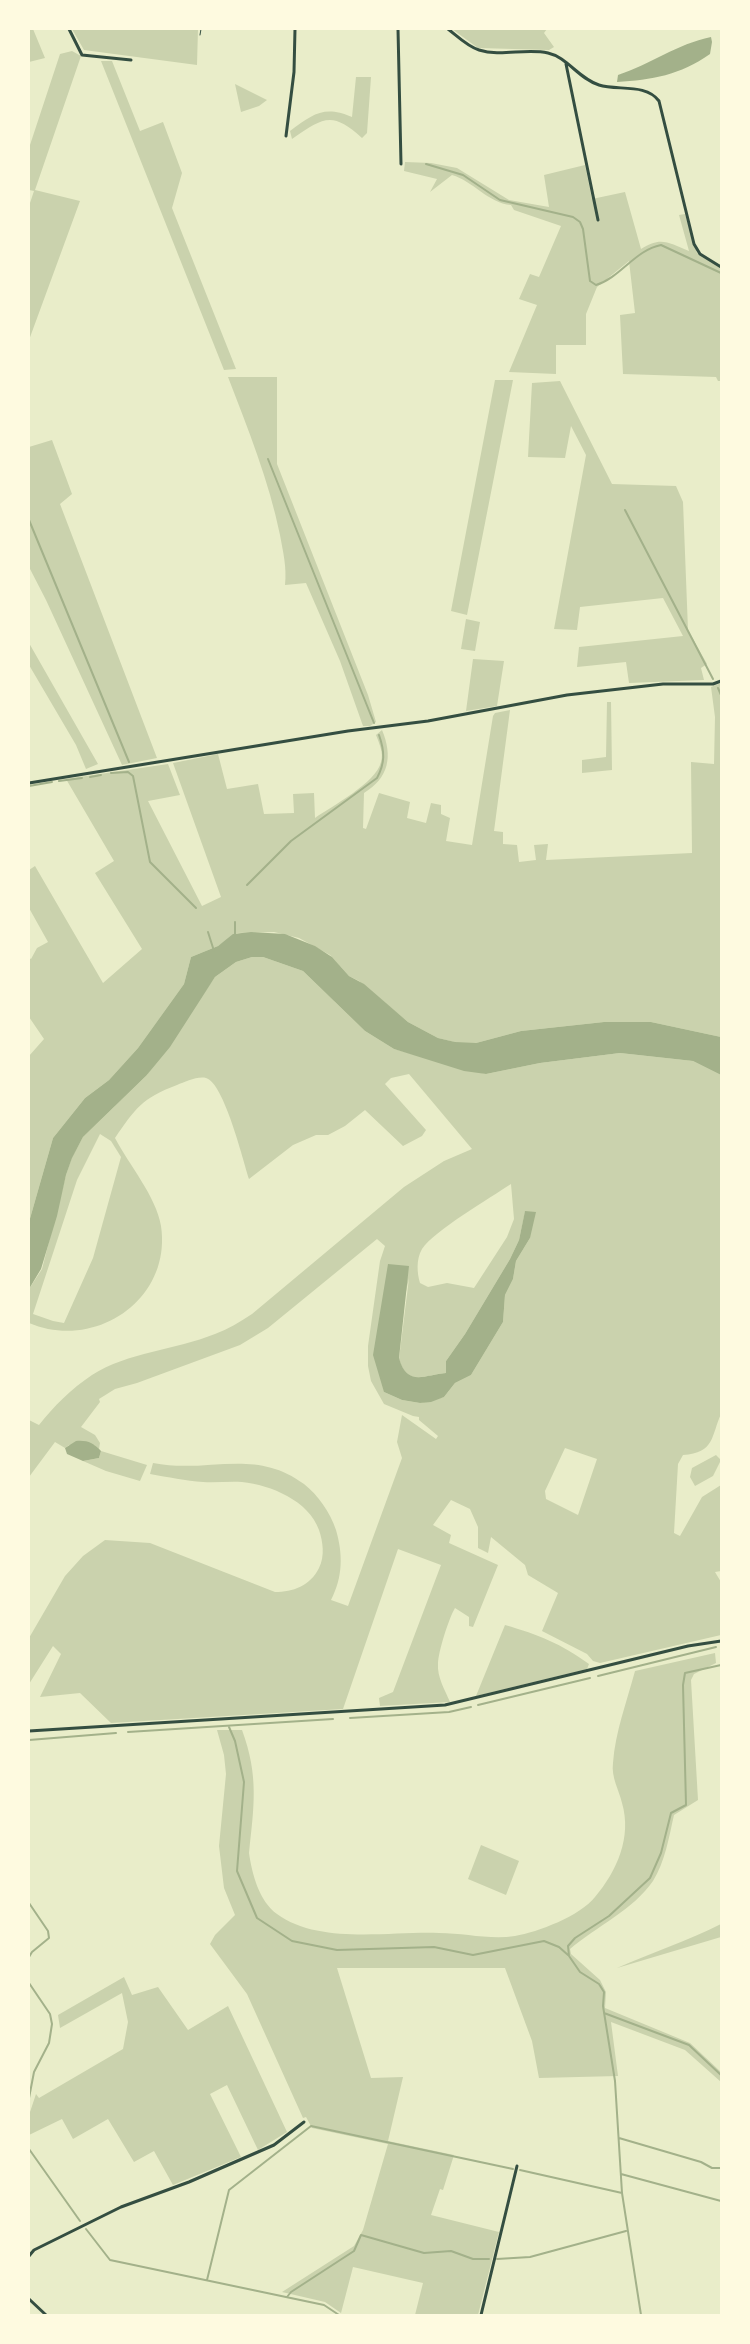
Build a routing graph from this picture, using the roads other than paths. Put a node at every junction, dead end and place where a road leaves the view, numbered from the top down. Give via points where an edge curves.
1 (69, 29) edge
2 (201, 29) edge
3 (295, 29) edge
4 (398, 29) edge
5 (448, 29) edge
6 (200, 35) dead end
7 (131, 60) dead end
8 (566, 64) junction
9 (286, 136) dead end
10 (401, 164) dead end
11 (598, 220) dead end
12 (721, 267) edge
13 (721, 681) edge
14 (29, 783) edge
15 (721, 1640) edge
16 (29, 1731) edge
17 (304, 2122) dead end
18 (517, 2166) dead end
19 (29, 2256) edge
20 (29, 2299) edge
21 (46, 2315) edge
22 (481, 2315) edge

1 - 7 street via 82,55
2 - 6 lane
3 - 9 street via 294,72
4 - 10 street
5 - 8 street via 478,50 549,53
8 - 11 street
8 - 12 street via 595,84 654,94 659,101 694,244 700,254
13 - 14 street via 567,695 428,721
15 - 16 street via 445,1706
17 - 19 street via 274,2145 121,2207 34,2250
18 - 22 street
20 - 21 street

